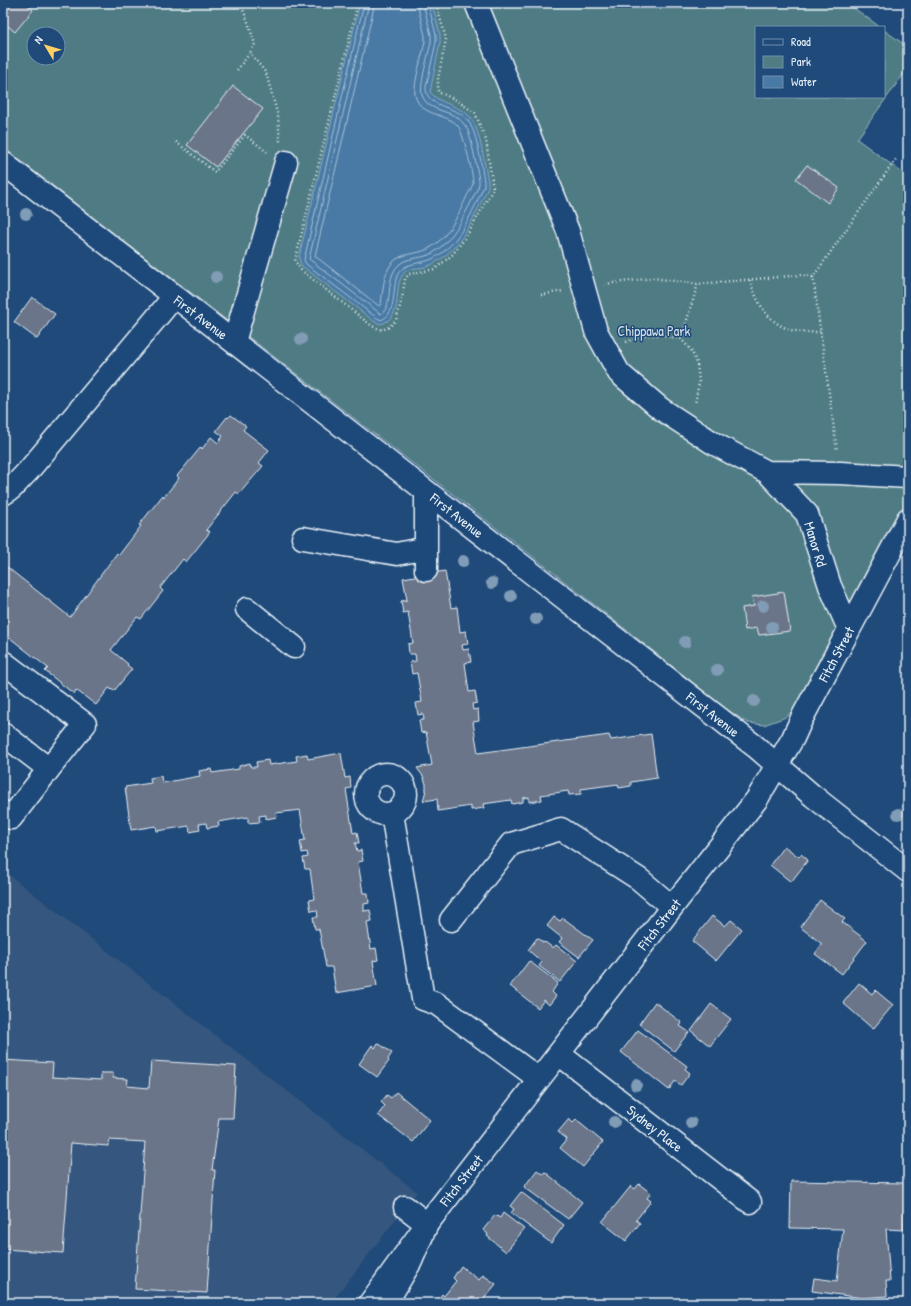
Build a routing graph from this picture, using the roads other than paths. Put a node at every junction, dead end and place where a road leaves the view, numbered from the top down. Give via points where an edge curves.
1 (476, 3) edge
2 (283, 153) road end
3 (3, 163) edge
4 (174, 296) junction
5 (234, 342) junction
6 (767, 472) junction
7 (908, 478) edge
8 (426, 491) junction
9 (3, 494) edge
10 (908, 519) edge
11 (303, 538) dead end
12 (426, 548) junction
13 (426, 570) dead end
14 (247, 609) dead end
15 (849, 629) junction
16 (294, 647) dead end
17 (3, 662) edge
18 (3, 734) edge
19 (777, 765) junction
20 (49, 769) junction
21 (3, 812) edge
22 (392, 813) dead end
23 (908, 871) edge
24 (672, 907) junction
25 (451, 920) dead end
26 (559, 1054) junction
27 (539, 1079) junction
28 (750, 1202) dead end
29 (405, 1207) dead end
30 (428, 1224) junction
31 (370, 1303) edge
32 (386, 1303) edge

1 - 6 street via 568,231 596,331 619,373 661,409 689,428
2 - 5 street
3 - 4 street, First Avenue
4 - 5 street, First Avenue
4 - 9 street via 28,470
5 - 8 street, First Avenue
6 - 7 street via 840,472
6 - 15 street, Manor Rd via 807,514 830,586
8 - 12 street
8 - 19 street, First Avenue
10 - 15 street, Fitch Street
11 - 12 street via 397,554
12 - 13 street
14 - 16 street
15 - 19 street, Fitch Street
17 - 20 street via 85,724
18 - 20 street
19 - 23 street, First Avenue
19 - 24 street, Fitch Street via 757,798
20 - 21 street via 11,818
22 - 27 street via 424,999 436,1004
24 - 25 street via 639,879 561,829 511,844
24 - 26 street, Fitch Street
26 - 27 street, Fitch Street
26 - 28 street, Sydney Place
27 - 30 street, Fitch Street
29 - 30 street
30 - 31 street, Fitch Street
30 - 32 street via 411,1261

